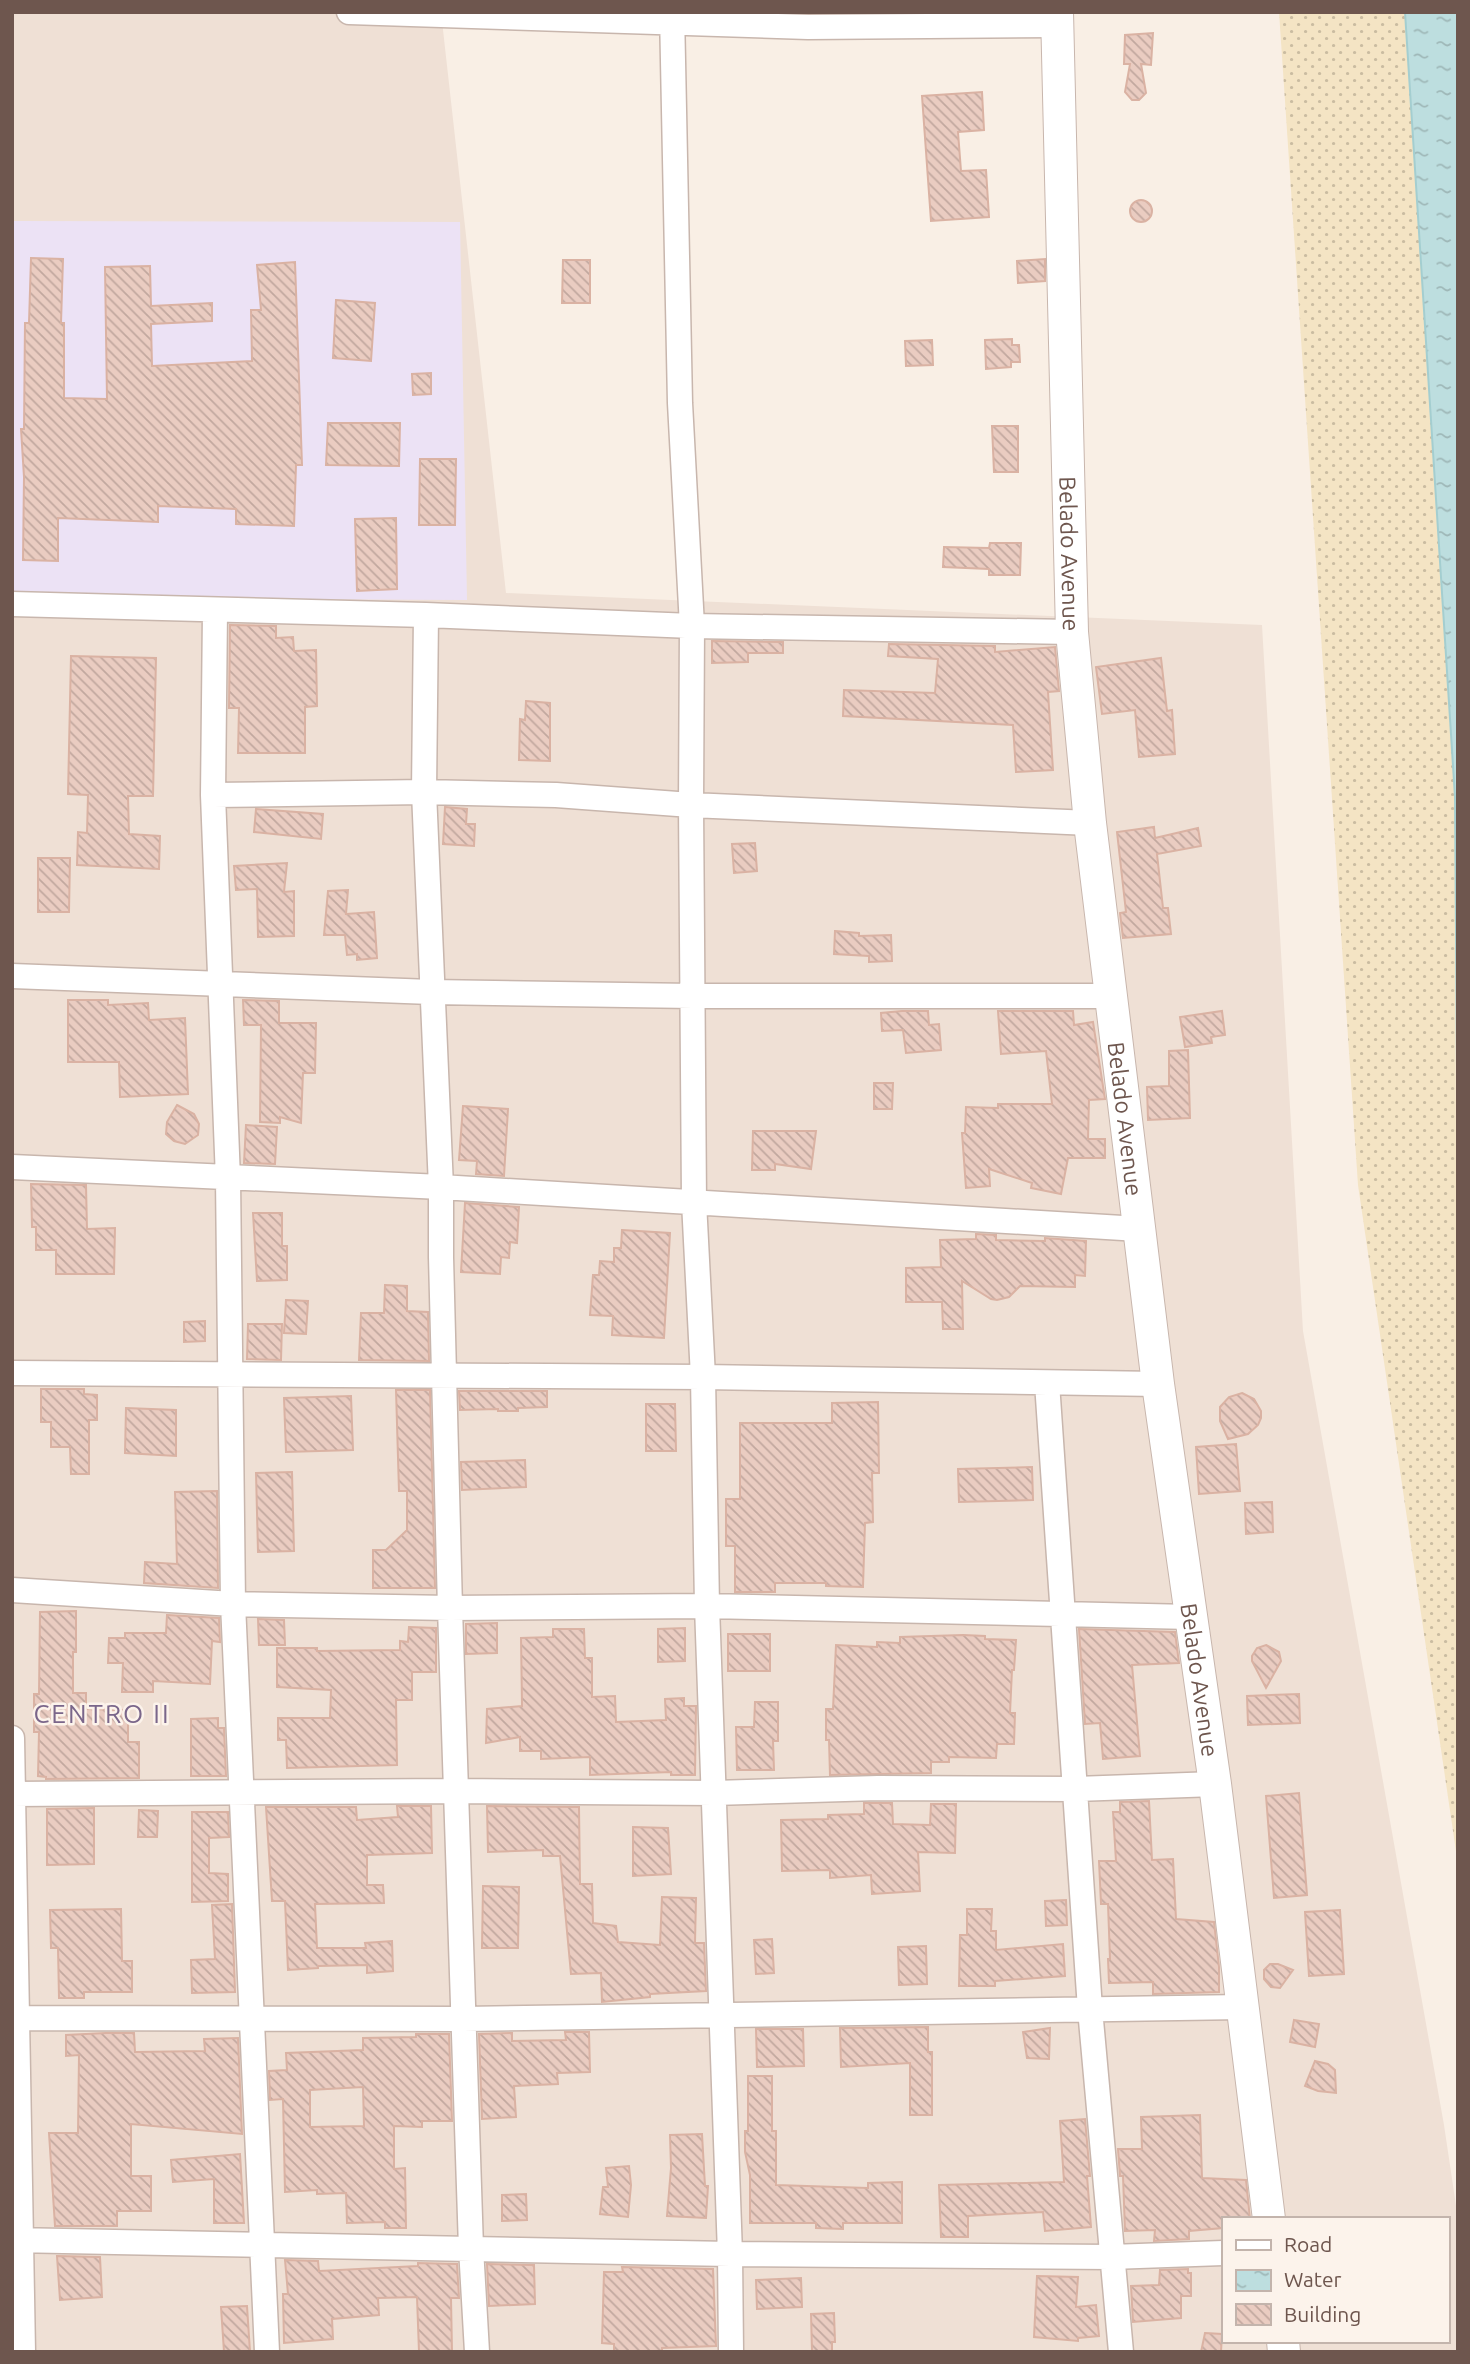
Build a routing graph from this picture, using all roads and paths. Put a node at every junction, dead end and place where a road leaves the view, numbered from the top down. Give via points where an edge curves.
1 (349, 12) edge
2 (672, 17) edge
3 (1057, 19) edge
4 (12, 604) edge
5 (215, 611) junction
6 (426, 615) junction
7 (692, 626) junction
8 (1072, 632) junction
9 (424, 792) junction
10 (213, 795) junction
11 (691, 805) junction
12 (1090, 823) junction
13 (12, 976) edge
14 (222, 984) junction
15 (431, 992) junction
16 (693, 996) junction
17 (1112, 996) junction
18 (12, 1167) edge
19 (228, 1178) junction
20 (441, 1187) junction
21 (694, 1202) junction
22 (1139, 1229) junction
23 (12, 1373) edge
24 (231, 1376) junction
25 (444, 1377) junction
26 (703, 1377) junction
27 (1047, 1383) junction
28 (1158, 1384) junction
29 (12, 1590) edge
30 (233, 1604) junction
31 (706, 1606) junction
32 (450, 1608) junction
33 (1063, 1613) junction
34 (1191, 1617) junction
35 (12, 1738) edge
36 (1214, 1784) junction
37 (1076, 1789) junction
38 (456, 1791) junction
39 (240, 1793) junction
40 (714, 1793) junction
41 (13, 1794) edge
42 (1243, 2007) junction
43 (1090, 2009) junction
44 (720, 2014) junction
45 (15, 2018) edge
46 (464, 2019) junction
47 (251, 2020) junction
48 (1269, 2217) edge
49 (16, 2240) edge
50 (262, 2244) junction
51 (471, 2248) junction
52 (1222, 2252) edge
53 (730, 2254) junction
54 (1111, 2257) junction
55 (23, 2352) edge
56 (267, 2352) edge
57 (477, 2352) edge
58 (731, 2352) edge
59 (1121, 2352) edge

1 - 2 street
2 - 3 street via 833,27
2 - 7 street via 680,403
3 - 8 street, Belado Avenue
4 - 5 street
5 - 6 street
5 - 10 street
6 - 7 street
6 - 9 street
7 - 8 street
7 - 11 street
8 - 12 street, Belado Avenue
9 - 10 street
9 - 11 street
9 - 15 street
10 - 14 street
11 - 12 street
11 - 16 street
12 - 17 street, Belado Avenue
13 - 14 street
14 - 15 street
14 - 19 street
15 - 16 street
15 - 20 street
16 - 17 street
16 - 21 street
17 - 22 street, Belado Avenue
18 - 19 street
19 - 20 street
19 - 24 street
20 - 21 street
20 - 25 street
21 - 22 street
21 - 26 street
22 - 28 street, Belado Avenue
23 - 24 street
24 - 25 street
24 - 30 street
25 - 26 street
25 - 32 street
26 - 27 street
26 - 31 street
27 - 28 street
27 - 33 street
28 - 34 street, Belado Avenue
29 - 30 street
30 - 32 street
30 - 39 street
31 - 32 street
31 - 33 street
31 - 40 street
32 - 38 street
33 - 34 street
33 - 37 street
34 - 36 street, Belado Avenue
35 - 41 street
36 - 37 street
36 - 42 street, Belado Avenue
37 - 40 street
37 - 43 street
38 - 39 street
38 - 40 street
38 - 46 street
39 - 41 street
39 - 47 street
40 - 44 street
41 - 45 street
42 - 43 street
42 - 48 street, Belado Avenue
43 - 44 street
43 - 54 street
44 - 46 street
44 - 53 street
45 - 47 street
45 - 49 street
46 - 47 street
46 - 51 street
47 - 50 street
49 - 50 street
49 - 55 street
50 - 51 street
50 - 56 street
51 - 53 street
51 - 57 street
52 - 54 street
53 - 54 street
53 - 58 street
54 - 59 street

